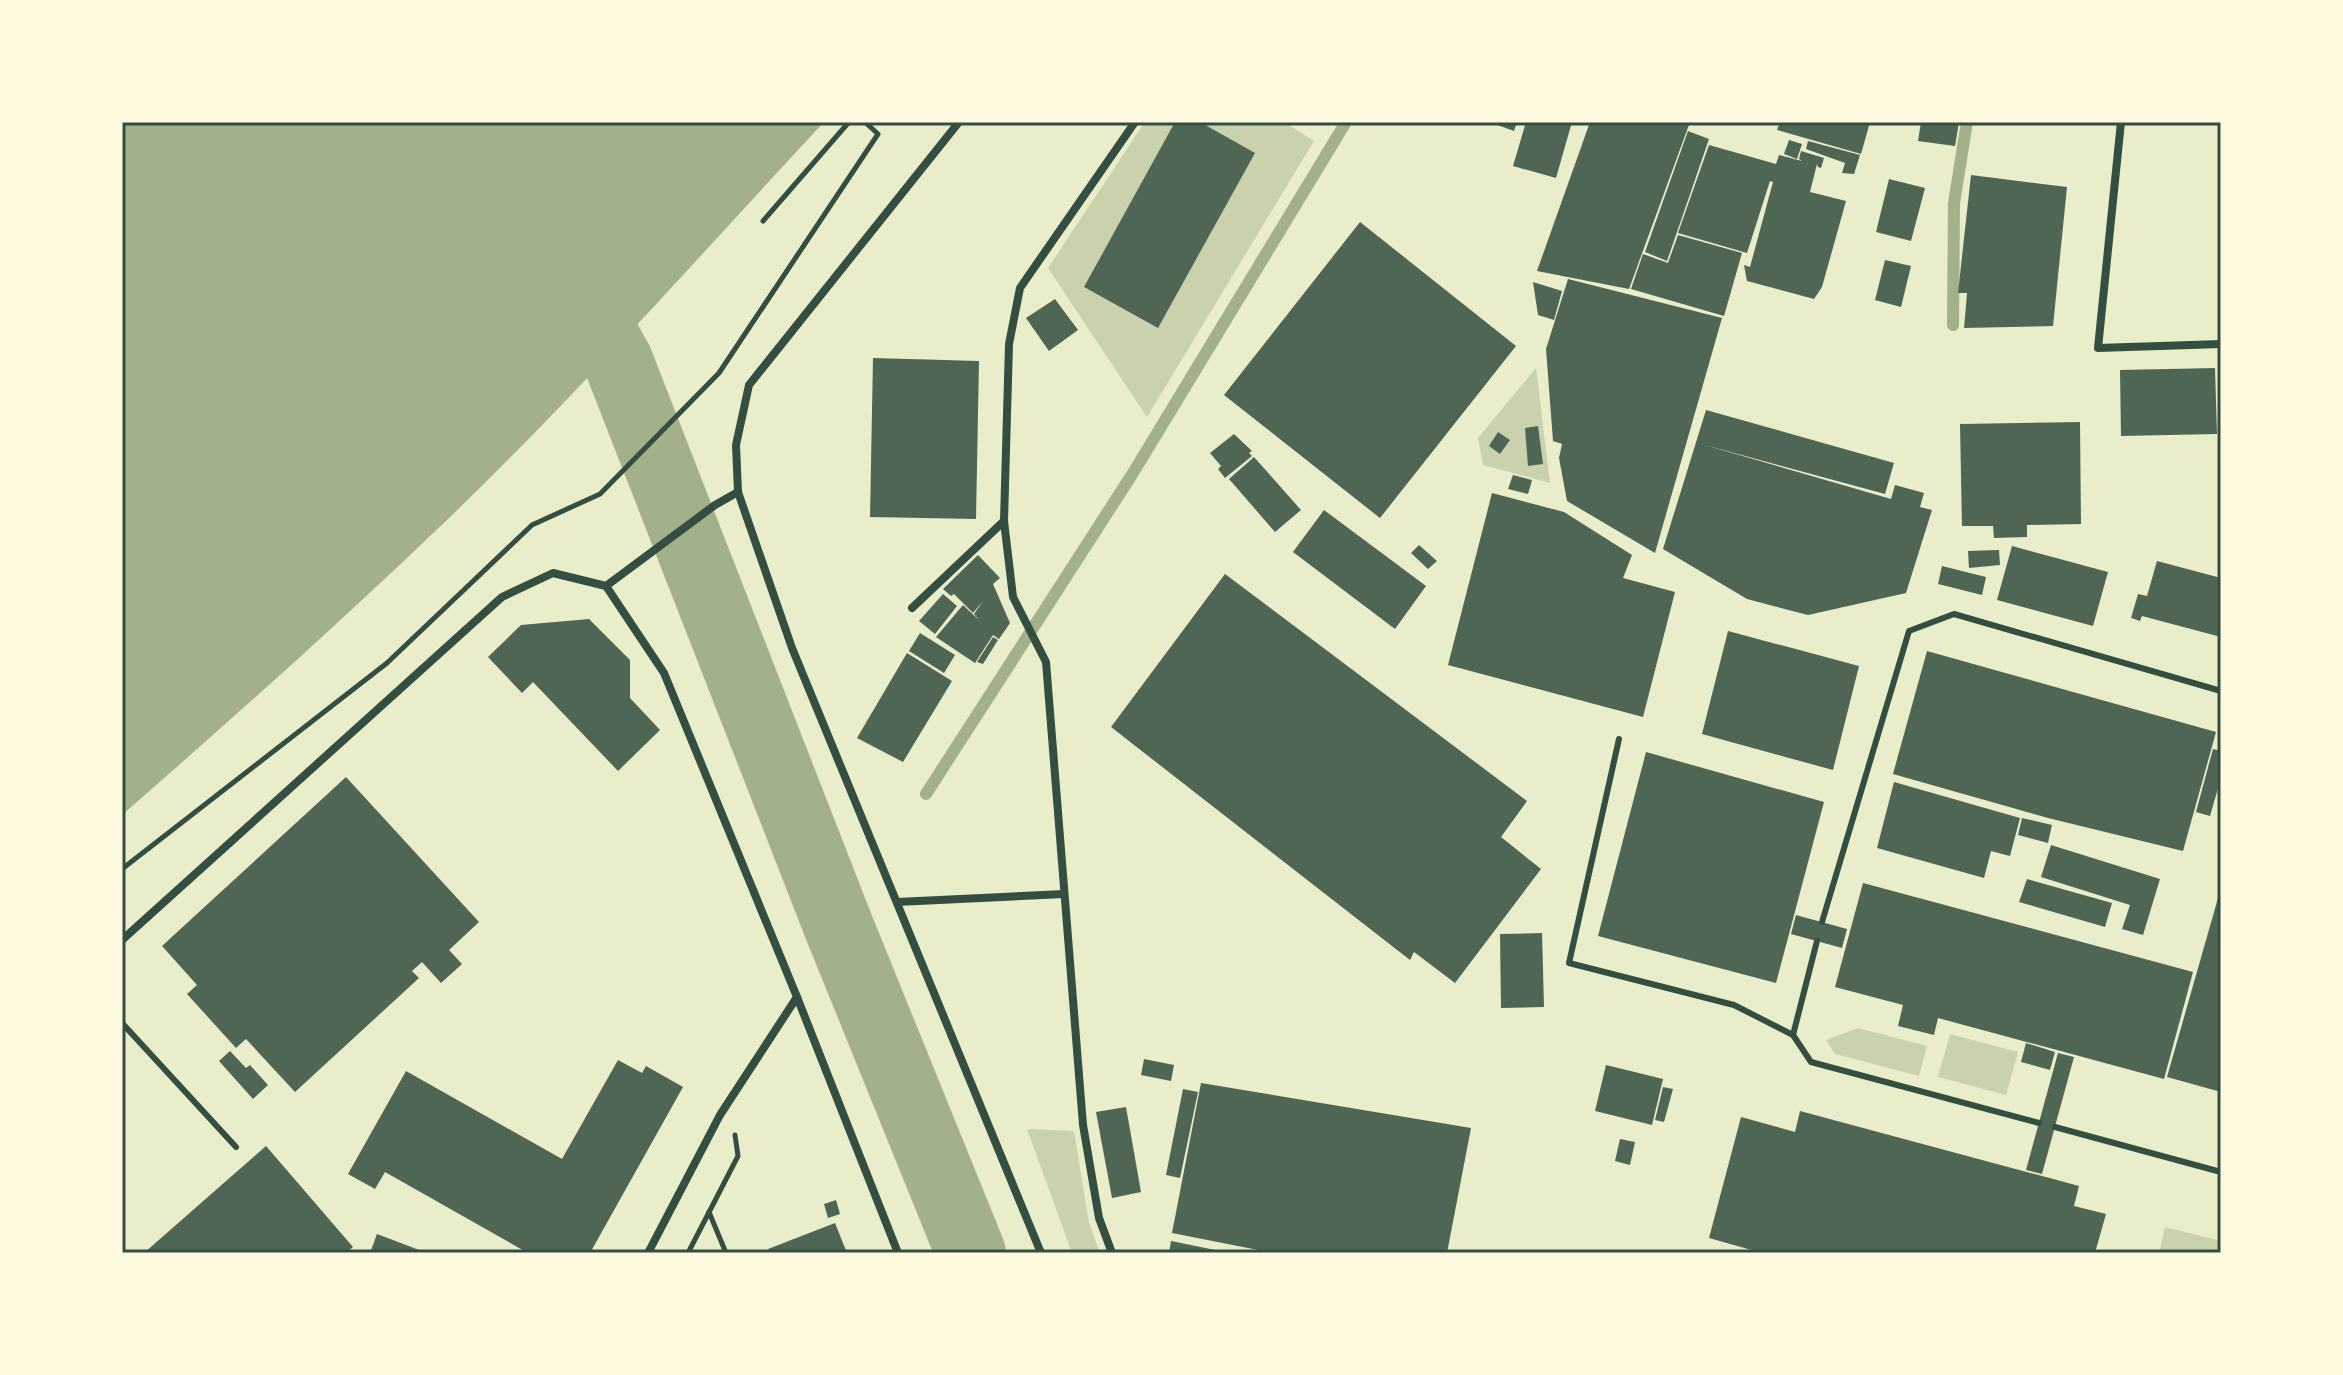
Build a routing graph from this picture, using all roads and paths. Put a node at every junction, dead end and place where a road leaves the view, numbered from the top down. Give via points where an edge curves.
1 (849, 122) edge
2 (865, 122) edge
3 (959, 122) edge
4 (1135, 122) edge
5 (2121, 122) edge
6 (763, 221) dead end
7 (2221, 344) edge
8 (738, 492) junction
9 (1004, 521) junction
10 (606, 586) junction
11 (912, 608) dead end
12 (2221, 691) edge
13 (1619, 739) dead end
14 (122, 869) edge
15 (1064, 894) junction
16 (897, 902) junction
17 (1822, 922) dead end
18 (122, 940) edge
19 (1817, 941) dead end
20 (797, 997) junction
21 (122, 1023) edge
22 (1793, 1035) junction
23 (720, 1115) junction
24 (2039, 1123) dead end
25 (2055, 1127) dead end
26 (236, 1147) dead end
27 (2221, 1172) edge
28 (708, 1211) junction
29 (648, 1253) edge
30 (688, 1253) edge
31 (726, 1253) edge
32 (898, 1253) edge
33 (1041, 1253) edge
34 (1112, 1253) edge

1 - 6 path
2 - 14 path via 878,134 719,373 600,494 532,525 387,663
3 - 8 street via 749,385 736,445
4 - 9 street via 1020,288 1009,344
5 - 7 street via 2098,348
8 - 10 street
8 - 16 street via 792,648
9 - 11 street
9 - 15 street via 1013,597 1046,662
10 - 18 street via 553,573 502,597
10 - 20 street via 664,673
12 - 17 lane via 1954,614 1909,631
13 - 22 lane via 1569,963 1734,1005
15 - 16 street
15 - 34 street via 1083,1125 1099,1218
16 - 33 street
19 - 22 lane
20 - 23 street
20 - 32 street
21 - 26 lane
22 - 24 lane via 1811,1062
23 - 28 path via 734,1132 738,1156
23 - 29 street
25 - 27 lane
28 - 30 path
28 - 31 path

